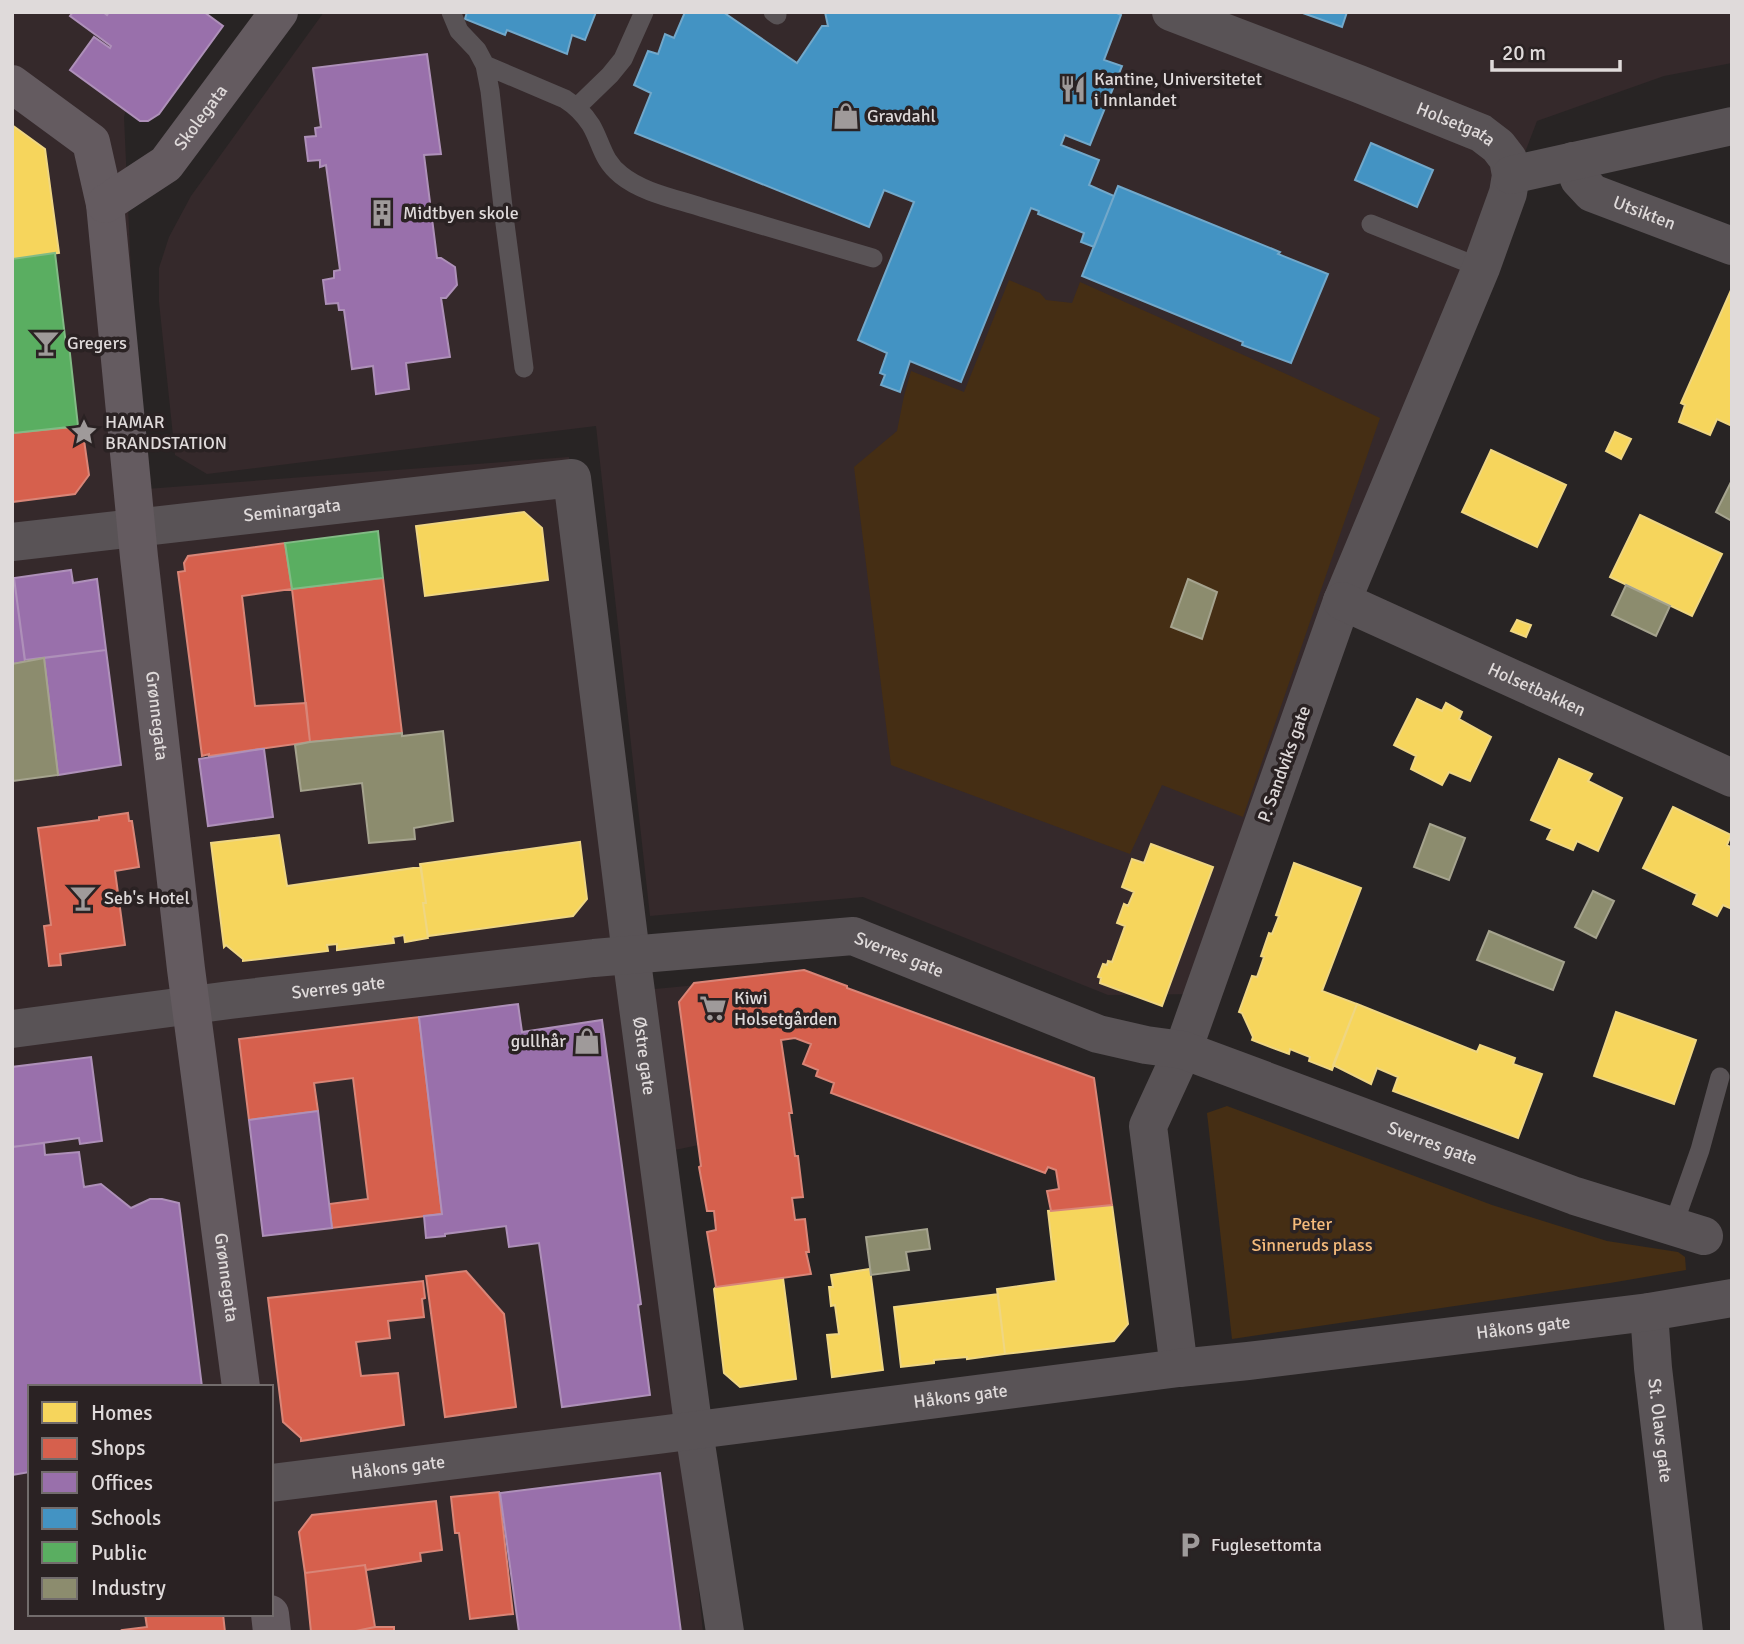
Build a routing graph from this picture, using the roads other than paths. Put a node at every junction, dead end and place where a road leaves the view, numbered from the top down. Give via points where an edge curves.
1 (279, 12) edge
2 (451, 12) edge
3 (644, 12) edge
4 (1171, 12) edge
5 (485, 65) junction
6 (12, 84) edge
7 (577, 107) junction
8 (1732, 126) edge
9 (1573, 161) junction
10 (1511, 175) junction
11 (105, 204) junction
12 (1371, 224) dead end
13 (1732, 246) edge
14 (873, 258) dead end
15 (1481, 268) junction
16 (524, 368) dead end
17 (572, 478) joint
18 (135, 528) junction
19 (12, 542) edge
20 (1342, 601) junction
21 (1732, 778) edge
22 (631, 954) junction
23 (191, 1005) junction
24 (12, 1029) edge
25 (1183, 1050) junction
26 (1720, 1077) dead end
27 (1689, 1231) joint
28 (1732, 1298) edge
29 (1648, 1312) junction
30 (1179, 1368) junction
31 (241, 1385) edge
32 (694, 1431) junction
33 (273, 1483) edge
34 (725, 1632) edge
35 (1684, 1632) edge

1 - 11 main road, Skolegata via 166,164
2 - 5 lane via 459,31
3 - 7 lane via 622,59
4 - 10 street, Holsetgata via 1481,133 1508,159
5 - 7 lane
5 - 16 lane
6 - 11 main road, Grønnegata via 91,142
7 - 14 lane via 592,126 608,163 639,186
8 - 9 street
9 - 10 street
9 - 13 street, Utsikten via 1579,179 1592,193
10 - 15 street, P. Sandviks gate
11 - 18 main road, Grønnegata
12 - 15 lane
15 - 20 street, P. Sandviks gate
17 - 18 street, Seminargata
17 - 22 street, Østre gate
18 - 19 street, Seminargata
18 - 23 main road, Grønnegata
20 - 21 street, Holsetbakken
20 - 25 street, P. Sandviks gate
22 - 23 street, Sverres gate
22 - 25 street, Sverres gate via 853,936 1098,1034
22 - 32 street, Østre gate
23 - 24 street, Sverres gate
23 - 31 main road, Grønnegata
25 - 27 street, Sverres gate via 1575,1196
25 - 30 street, P. Sandviks gate via 1148,1126
26 - 27 lane via 1700,1150
28 - 29 street
29 - 30 street, Håkons gate
29 - 35 street, St. Olavs gate
30 - 32 street, Håkons gate
32 - 33 street, Håkons gate
32 - 34 street, Østre gate

